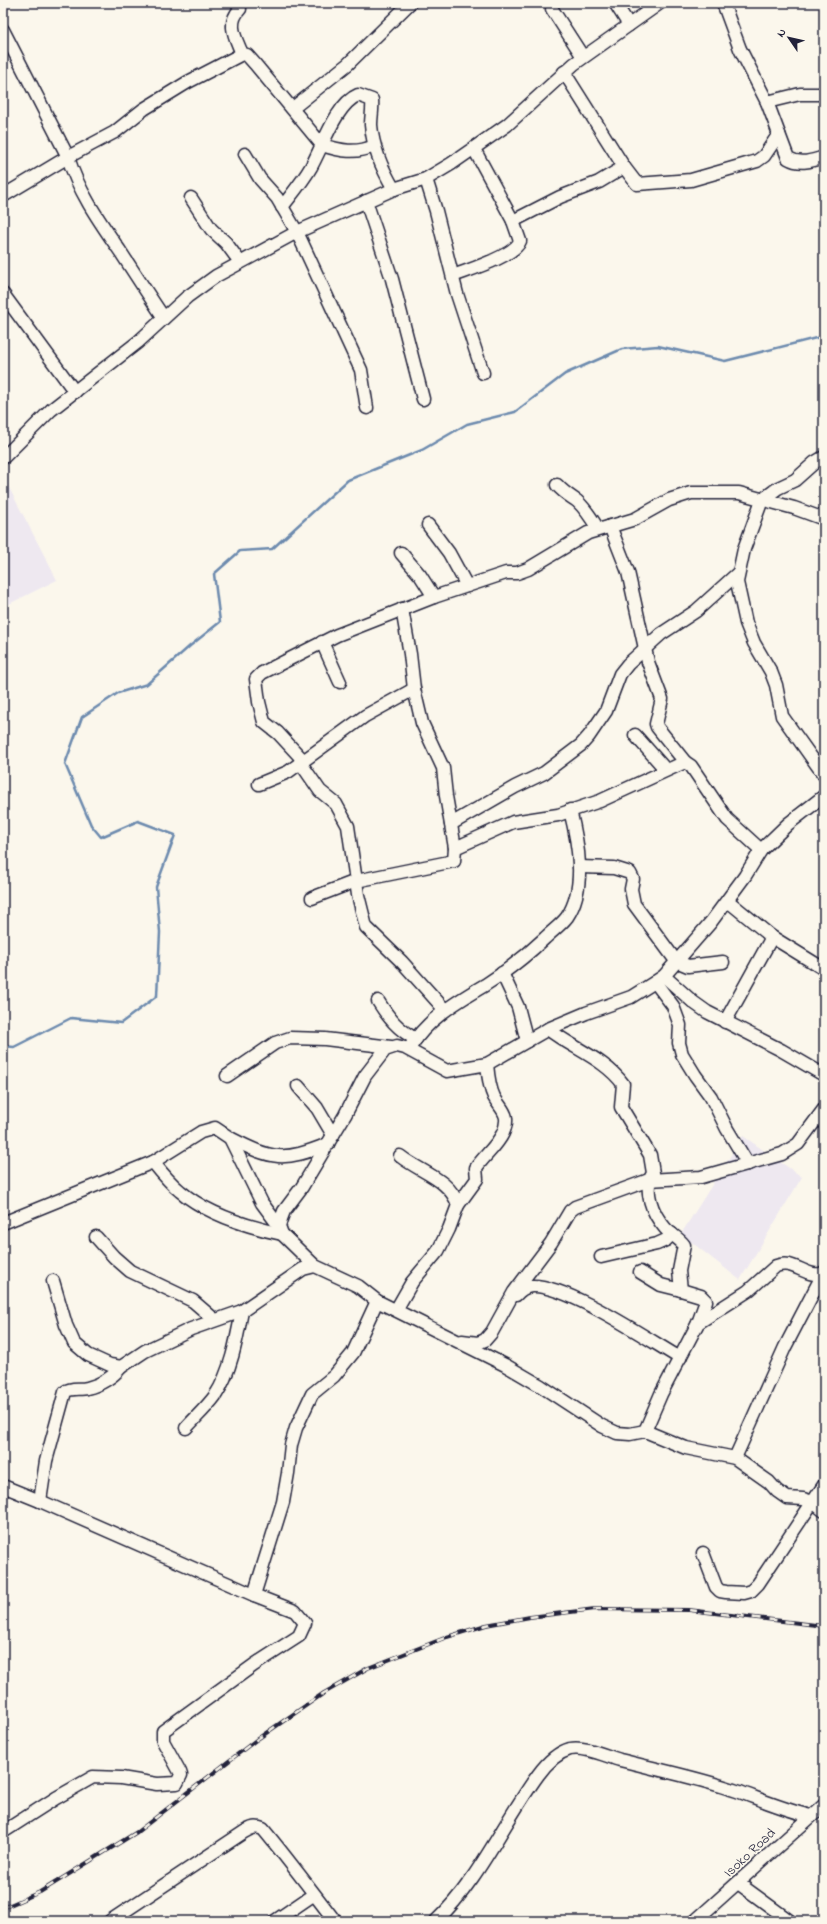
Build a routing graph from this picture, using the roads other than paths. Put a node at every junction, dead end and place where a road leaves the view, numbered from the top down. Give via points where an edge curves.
1 (239, 3) edge
2 (615, 3) edge
3 (660, 3) edge
4 (723, 3) edge
5 (405, 5) edge
6 (552, 9) dead end
7 (629, 25) junction
8 (3, 30) edge
9 (242, 54) junction
10 (583, 57) junction
11 (564, 72) junction
12 (824, 94) edge
13 (767, 102) junction
14 (292, 108) junction
15 (779, 134) junction
16 (322, 145) junction
17 (374, 146) junction
18 (474, 149) junction
19 (245, 154) dead end
20 (68, 157) junction
21 (824, 158) edge
22 (624, 167) junction
23 (426, 179) junction
24 (394, 189) junction
25 (3, 196) edge
26 (191, 198) dead end
27 (366, 201) junction
28 (282, 207) junction
29 (513, 221) junction
30 (297, 232) junction
31 (240, 262) junction
32 (453, 276) junction
33 (3, 294) edge
34 (164, 318) junction
35 (483, 373) dead end
36 (75, 392) junction
37 (422, 398) dead end
38 (368, 408) dead end
39 (6, 451) edge
40 (824, 457) edge
41 (558, 486) dead end
42 (762, 500) junction
43 (824, 519) edge
44 (428, 525) dead end
45 (610, 526) junction
46 (598, 529) junction
47 (401, 553) dead end
48 (738, 573) junction
49 (467, 586) junction
50 (434, 597) junction
51 (402, 609) junction
52 (322, 642) junction
53 (645, 649) junction
54 (340, 682) dead end
55 (414, 689) junction
56 (634, 735) dead end
57 (301, 761) junction
58 (685, 762) junction
59 (666, 770) junction
60 (824, 775) edge
61 (260, 784) dead end
62 (824, 796) edge
63 (570, 810) junction
64 (451, 824) junction
65 (455, 848) junction
66 (761, 850) junction
67 (579, 867) junction
68 (356, 881) junction
69 (312, 898) dead end
70 (728, 901) junction
71 (772, 937) junction
72 (676, 961) junction
73 (723, 962) dead end
74 (824, 968) edge
75 (502, 973) junction
76 (660, 979) junction
77 (378, 1001) dead end
78 (445, 1010) junction
79 (725, 1022) junction
80 (548, 1029) junction
81 (416, 1038) junction
82 (527, 1041) junction
83 (391, 1047) junction
84 (409, 1049) junction
85 (487, 1064) junction
86 (824, 1075) edge
87 (227, 1076) dead end
88 (298, 1086) dead end
89 (824, 1109) edge
90 (230, 1138) junction
91 (330, 1139) junction
92 (400, 1156) dead end
93 (153, 1162) junction
94 (748, 1164) junction
95 (649, 1180) junction
96 (458, 1205) junction
97 (3, 1223) edge
98 (280, 1230) junction
99 (672, 1234) junction
100 (96, 1237) dead end
101 (601, 1257) dead end
102 (315, 1266) junction
103 (640, 1272) dead end
104 (823, 1273) edge
105 (53, 1281) dead end
106 (681, 1290) junction
107 (511, 1300) junction
108 (377, 1301) junction
109 (396, 1310) junction
110 (242, 1311) junction
111 (215, 1320) junction
112 (698, 1323) junction
113 (457, 1341) junction
114 (680, 1358) junction
115 (121, 1367) junction
116 (186, 1428) dead end
117 (645, 1431) junction
118 (735, 1458) junction
119 (824, 1485) edge
120 (3, 1486) edge
121 (40, 1501) junction
122 (813, 1502) junction
123 (824, 1511) edge
124 (703, 1553) dead end
125 (254, 1595) junction
126 (824, 1805) edge
127 (811, 1816) junction
128 (3, 1832) edge
129 (738, 1883) junction
130 (314, 1895) junction
131 (110, 1921) edge
132 (275, 1921) edge
133 (335, 1921) edge
134 (436, 1921) edge
135 (695, 1921) edge
136 (790, 1921) edge

1 - 9 street via 240,9 232,22
2 - 7 street
3 - 7 street
4 - 13 street via 740,49
5 - 14 street via 348,64
6 - 10 street
7 - 10 street
8 - 20 street
9 - 14 street via 247,55
9 - 20 street via 188,82 144,109 115,132
10 - 11 street
11 - 18 street via 507,125
11 - 22 street
12 - 13 street via 800,94
13 - 15 street
14 - 16 street
15 - 21 street via 788,158 794,162
15 - 22 street via 764,156 757,161 691,180 639,184 635,183
16 - 17 street via 351,152
16 - 17 street via 342,109 352,97 358,95 372,100 371,126
16 - 28 street via 308,172
17 - 24 street via 382,168
18 - 23 street
18 - 29 street
19 - 28 street via 260,179
20 - 25 street
20 - 34 street via 72,172 93,211
22 - 29 street via 598,182 560,197
23 - 24 street
23 - 32 street
24 - 27 street
26 - 31 street via 211,229 226,243
27 - 30 street
27 - 37 street via 392,279
28 - 30 street
29 - 32 street via 520,240 515,248 498,258
30 - 31 street
30 - 38 street via 361,370
31 - 34 street via 187,296
32 - 35 street
33 - 36 street
34 - 36 street
36 - 39 street via 45,415
40 - 42 street via 814,462 795,480
41 - 46 street via 586,511
42 - 43 street
42 - 45 street via 730,492 691,493 669,500 635,519
42 - 48 street
44 - 49 street via 449,553
45 - 46 street
45 - 53 street via 633,591
46 - 49 street via 572,541 528,569 506,573
47 - 50 street
48 - 53 street via 696,611 661,634
48 - 60 street via 737,582 746,623 771,672 782,716
49 - 50 street
50 - 51 street
51 - 52 street
51 - 55 street
52 - 54 street
52 - 57 street via 262,673 256,679 264,722 278,733
53 - 58 street via 662,699 657,727
53 - 64 street via 620,674 606,711 581,745 544,773
55 - 57 street via 365,716
55 - 64 street via 424,730 443,768
56 - 59 street
57 - 61 street via 288,772
57 - 68 street via 317,786 336,804 344,818 351,840 351,859
58 - 59 street
58 - 66 street via 691,766 727,819
59 - 63 street via 614,796
62 - 66 street via 788,824
63 - 65 street via 549,817 513,822
63 - 67 street via 578,839
64 - 65 street
65 - 68 street via 454,861
66 - 70 street
67 - 72 street via 614,868 630,873 633,879 631,889 634,904
67 - 75 street via 576,889 566,918 527,956
68 - 69 street
68 - 78 street via 366,927
70 - 71 street
70 - 72 street
71 - 74 street
71 - 79 street
72 - 73 street via 688,966
72 - 76 street
75 - 78 street
75 - 82 street via 518,1007
76 - 79 street
76 - 80 street via 631,997
76 - 94 street via 680,1025 679,1043 687,1064 711,1096
77 - 81 street via 400,1030
78 - 81 street
79 - 86 street
80 - 82 street
80 - 95 street via 602,1064 624,1084 621,1107 650,1155 653,1173
81 - 84 street
82 - 85 street
83 - 84 street
83 - 87 street via 325,1039 283,1039
83 - 91 street via 382,1052 365,1076
84 - 85 street via 447,1071
85 - 96 street via 489,1084 494,1097 505,1111 506,1122 497,1143 476,1168 478,1179
88 - 91 street via 316,1108
89 - 94 street via 807,1134 790,1150
90 - 91 street via 263,1154 285,1156 298,1155
90 - 93 street via 219,1130 206,1129
90 - 98 street via 262,1203
91 - 98 street via 302,1187 284,1211
92 - 96 street via 449,1188
93 - 97 street
93 - 98 street via 170,1182 189,1198 247,1226
94 - 95 street via 701,1177
95 - 99 street via 650,1203 664,1227
95 - 107 street via 570,1211
96 - 109 street via 438,1251 412,1282
98 - 102 street
99 - 101 street via 657,1244
99 - 106 street via 684,1245 679,1271
100 - 111 street via 130,1271 193,1301
102 - 108 street via 358,1286
102 - 110 street via 303,1268
103 - 106 street via 661,1285
104 - 112 street via 809,1274 792,1265 776,1266 748,1291
104 - 118 street via 785,1347
105 - 115 street via 74,1343 88,1355
106 - 112 street via 701,1296 706,1301
107 - 113 street via 485,1340 478,1343
107 - 114 street via 519,1291 529,1286 560,1292
108 - 109 street
108 - 125 street via 353,1353 334,1376 312,1394 296,1428 283,1502
109 - 113 street
110 - 111 street
110 - 116 street via 229,1365 220,1387
111 - 115 street via 156,1346
112 - 114 street
113 - 117 street via 541,1386 602,1426 617,1433
114 - 117 street
115 - 121 street via 113,1376 96,1385 65,1392 46,1461
117 - 118 street via 686,1448
118 - 122 street via 787,1498
119 - 122 street
120 - 121 street
121 - 125 street
122 - 123 street
122 - 124 street via 765,1575 751,1591 744,1593 720,1590 716,1587
125 - 128 street via 299,1614 305,1623 303,1630 299,1636 163,1731 163,1741 181,1775 177,1783 157,1784 121,1778 93,1778
126 - 127 street, Isoko Road
127 - 129 street, Isoko Road
127 - 134 street via 689,1776 570,1749 551,1759 542,1770 476,1873 452,1905
129 - 135 street, Isoko Road
129 - 136 street
130 - 131 street via 263,1829 254,1827
130 - 132 street
130 - 133 street

